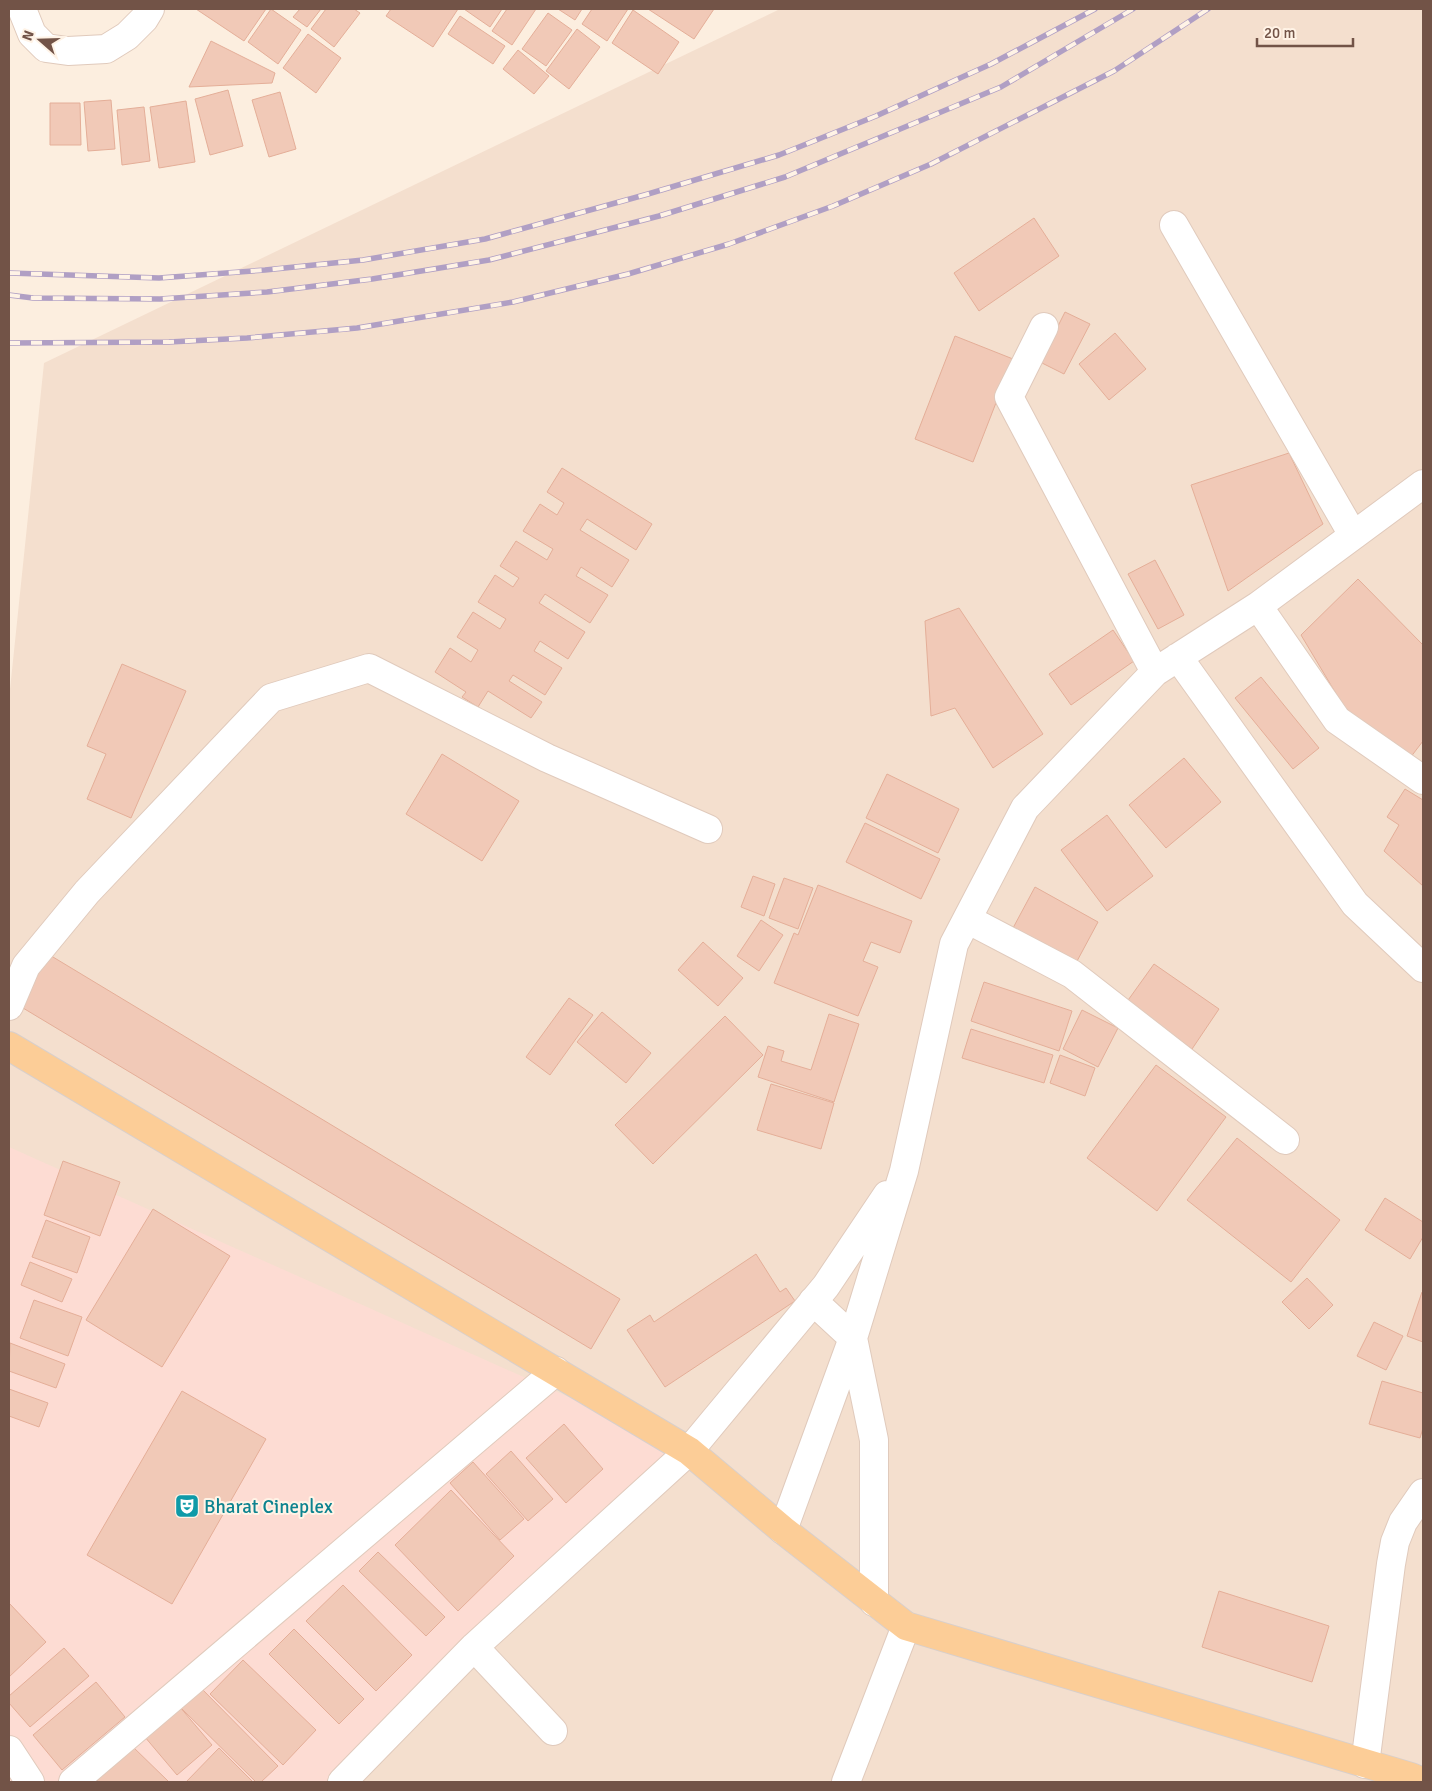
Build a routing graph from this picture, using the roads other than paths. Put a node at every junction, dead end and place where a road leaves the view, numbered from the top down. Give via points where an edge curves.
1 (22, 9) edge
2 (150, 9) edge
3 (1174, 225) dead end
4 (1044, 327) dead end
5 (1423, 484) edge
6 (1353, 535) junction
7 (1258, 606) junction
8 (1178, 657) junction
9 (1155, 672) junction
10 (1423, 780) edge
11 (708, 829) dead end
12 (966, 919) junction
13 (1423, 968) edge
14 (9, 1006) edge
15 (9, 1046) edge
16 (1285, 1140) dead end
17 (904, 1171) junction
18 (814, 1301) junction
19 (853, 1338) junction
20 (556, 1371) junction
21 (689, 1450) junction
22 (1423, 1493) edge
23 (783, 1530) junction
24 (874, 1602) junction
25 (906, 1626) junction
26 (474, 1647) junction
27 (553, 1731) dead end
28 (9, 1750) edge
29 (1365, 1764) junction
30 (1414, 1781) edge
31 (30, 1782) edge
32 (74, 1782) edge
33 (342, 1782) edge
34 (846, 1782) edge

1 - 2 street via 32,34 46,48 68,51 106,49 127,36
3 - 6 street
4 - 9 street via 1009,397
5 - 6 street
6 - 7 street
7 - 8 street
7 - 10 street via 1337,720
8 - 9 street
8 - 13 street via 1355,904
9 - 12 street via 1025,808
11 - 14 street via 547,758 369,668 272,698 87,892 26,966
12 - 16 street via 1072,974
12 - 17 street via 954,944
15 - 20 main road
17 - 18 street
17 - 19 street
18 - 19 street
18 - 21 street
19 - 23 street
19 - 24 street via 874,1440
20 - 21 main road
20 - 32 street
21 - 23 main road
21 - 26 street
22 - 29 street via 1403,1522 1395,1542
23 - 24 main road
24 - 25 main road
25 - 29 main road
25 - 34 street
26 - 27 street
26 - 33 street
28 - 31 street
29 - 30 main road

